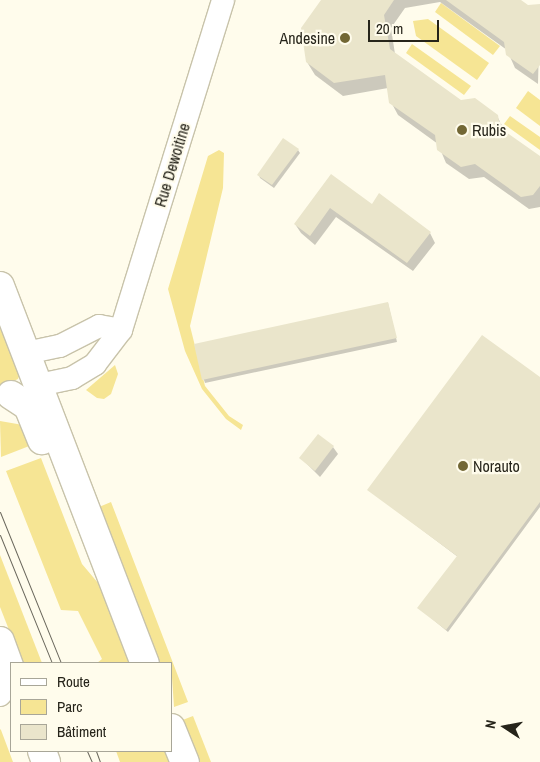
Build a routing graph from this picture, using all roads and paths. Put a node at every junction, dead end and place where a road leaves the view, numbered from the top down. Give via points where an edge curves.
1 (223, 0) edge
2 (0, 286) edge
3 (121, 330) junction
4 (26, 353) junction
5 (39, 386) junction
6 (5, 397) edge
7 (88, 521) junction
8 (0, 641) edge
9 (146, 662) edge
10 (10, 668) edge
11 (10, 683) edge
12 (0, 695) edge
13 (172, 730) edge
14 (185, 762) edge

1 - 3 street, Rue Dewoitine
2 - 4 main road
3 - 4 street via 99,326 60,346
3 - 5 street, Rue Dewoitine via 95,364 72,378
4 - 5 main road
5 - 6 main road
5 - 7 main road
6 - 7 main road via 28,406 68,507
7 - 9 main road
8 - 10 main road
11 - 12 street
13 - 14 main road

